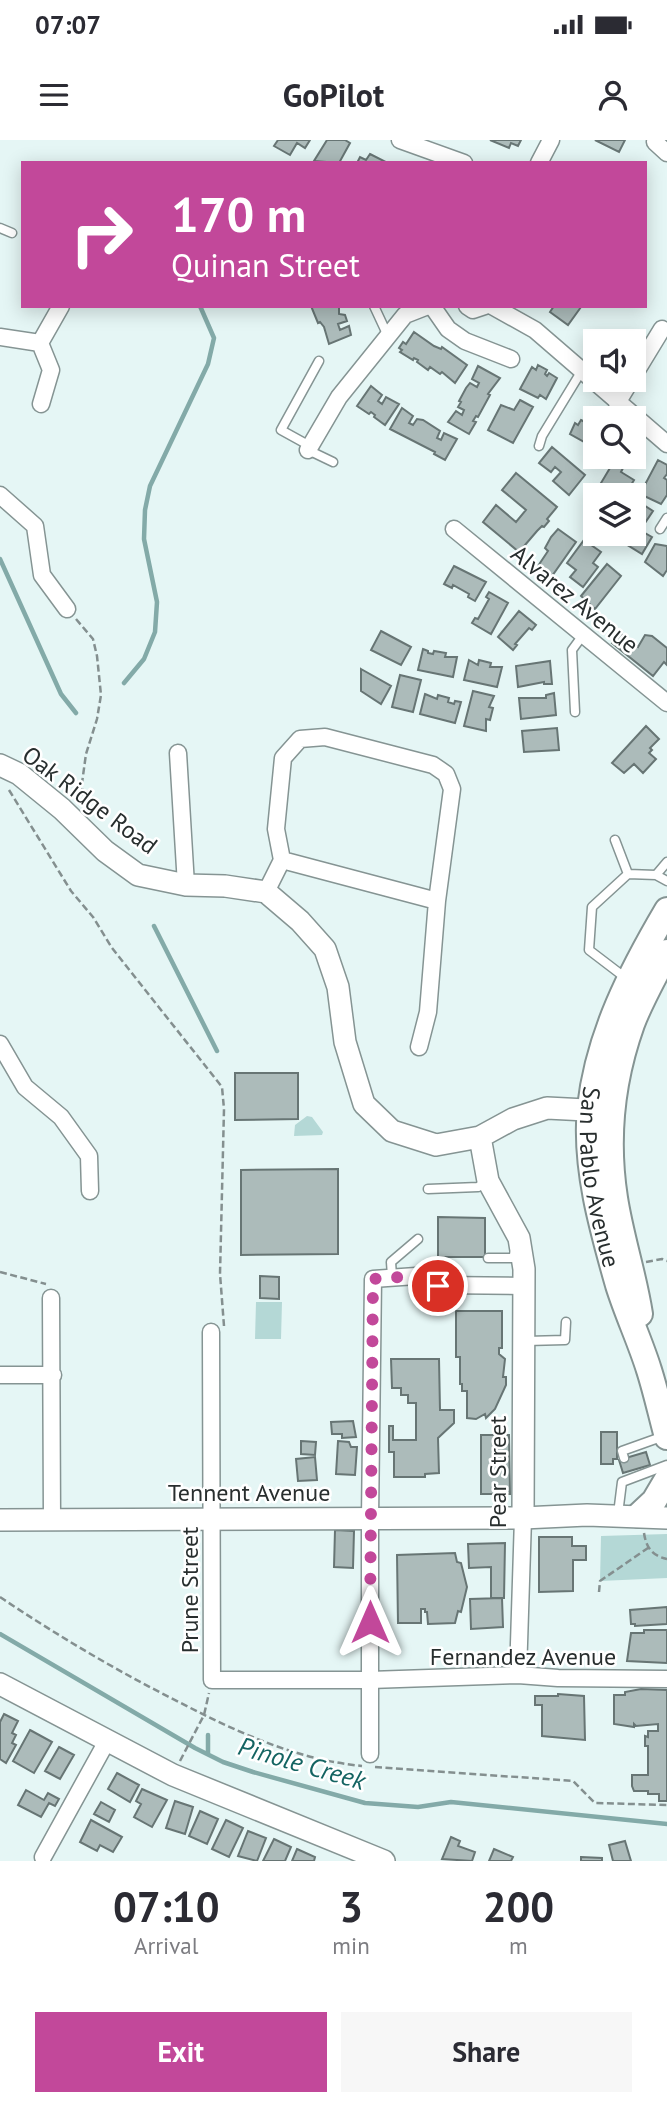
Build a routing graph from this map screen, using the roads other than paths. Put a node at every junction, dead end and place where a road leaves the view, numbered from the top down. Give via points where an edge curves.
1 (400, 140) edge
2 (551, 140) edge
3 (458, 161) edge
4 (541, 161) edge
5 (0, 228) edge
6 (12, 233) dead end
7 (60, 308) edge
8 (375, 308) edge
9 (424, 308) edge
10 (432, 308) edge
11 (496, 308) edge
12 (662, 329) dead end
13 (388, 335) junction
14 (0, 337) edge
15 (40, 344) junction
16 (646, 355) edge
17 (511, 359) dead end
18 (318, 361) dead end
19 (581, 372) junction
20 (624, 392) edge
21 (617, 403) junction
22 (41, 404) dead end
23 (667, 444) edge
24 (539, 446) dead end
25 (309, 448) junction
26 (333, 462) dead end
27 (0, 495) edge
28 (667, 518) edge
29 (454, 529) dead end
30 (660, 529) dead end
31 (67, 609) road end
32 (583, 635) junction
33 (666, 701) edge
34 (575, 712) dead end
35 (178, 753) dead end
36 (4, 775) edge
37 (615, 840) dead end
38 (282, 860) junction
39 (667, 862) edge
40 (628, 874) junction
41 (656, 875) junction
42 (667, 881) edge
43 (186, 885) junction
44 (266, 892) junction
45 (437, 901) junction
46 (667, 910) edge
47 (667, 952) edge
48 (628, 980) junction
49 (0, 1044) edge
50 (419, 1047) dead end
51 (601, 1110) junction
52 (480, 1137) junction
53 (488, 1181) junction
54 (428, 1189) dead end
55 (90, 1191) dead end
56 (519, 1238) junction
57 (418, 1239) dead end
58 (488, 1258) dead end
59 (392, 1276) junction
60 (524, 1278) junction
61 (51, 1298) road end
62 (566, 1322) dead end
63 (218, 1332) road end
64 (523, 1341) junction
65 (658, 1370) edge
66 (0, 1375) edge
67 (52, 1375) junction
68 (667, 1436) edge
69 (624, 1458) dead end
70 (667, 1465) edge
71 (649, 1472) edge
72 (211, 1518) junction
73 (370, 1518) junction
74 (523, 1518) junction
75 (667, 1518) edge
76 (0, 1520) edge
77 (52, 1520) junction
78 (634, 1521) junction
79 (518, 1675) junction
80 (667, 1679) edge
81 (212, 1680) joint
82 (370, 1680) junction
83 (0, 1684) edge
84 (107, 1741) junction
85 (370, 1754) dead end
86 (43, 1857) dead end
87 (384, 1861) edge

1 - 3 street
2 - 4 street
5 - 6 lane
7 - 15 street
8 - 13 lane
9 - 13 street via 405,315
10 - 17 street via 464,341
11 - 19 street via 535,330
12 - 16 street
13 - 25 street via 339,397
14 - 15 street
15 - 22 street via 51,370
18 - 25 lane via 281,430
19 - 21 street
19 - 24 lane
20 - 21 street
21 - 23 street
25 - 26 lane
27 - 31 street via 35,526 42,575
28 - 30 lane
29 - 32 street, Alvarez Avenue
32 - 33 street, Alvarez Avenue
32 - 34 lane via 572,650
35 - 43 street
36 - 43 street, Oak Ridge Road via 19,774 138,875
37 - 40 lane
38 - 44 street
38 - 45 street
38 - 45 street via 276,829 283,758 300,739 325,737 433,765 446,774 452,789
39 - 41 lane
40 - 41 lane
40 - 48 lane via 592,907 589,950
41 - 42 lane
43 - 44 street, Oak Ridge Road
44 - 52 street via 325,949 364,1104 392,1131 414,1139 436,1145
45 - 50 street via 428,1012
46 - 48 main road, San Pablo Avenue
47 - 51 main road, San Pablo Avenue via 632,1023
48 - 51 main road, San Pablo Avenue via 598,1062
49 - 55 street via 25,1087 61,1117 89,1156
51 - 52 street via 547,1108
51 - 65 main road, San Pablo Avenue via 615,1199
52 - 53 street, Pear Street
53 - 54 lane via 478,1187
53 - 56 street, Pear Street
56 - 58 lane via 513,1258
56 - 60 street, Pear Street
57 - 59 lane via 391,1262
59 - 60 street via 416,1276 438,1286
59 - 73 street via 373,1279
60 - 64 street, Pear Street
61 - 67 street
62 - 64 lane via 565,1340
63 - 72 street, Prune Street
64 - 74 street, Pear Street
65 - 68 main road, San Pablo Avenue
66 - 67 street
67 - 77 street
68 - 69 lane via 622,1451
70 - 71 lane
71 - 78 main road via 654,1501
71 - 78 lane via 629,1475 621,1482
72 - 73 street, Tennent Avenue
72 - 77 street, Tennent Avenue
72 - 81 street, Prune Street
73 - 74 street, Tennent Avenue
73 - 82 street
74 - 78 street, Tennent Avenue
74 - 79 street, Pear Street
75 - 78 street, Tennent Avenue
76 - 77 street, Tennent Avenue
79 - 80 street, Fernandez Avenue
79 - 82 street, Fernandez Avenue
81 - 82 street, Fernandez Avenue
82 - 85 street
83 - 84 street
84 - 86 street
84 - 87 street via 173,1775

